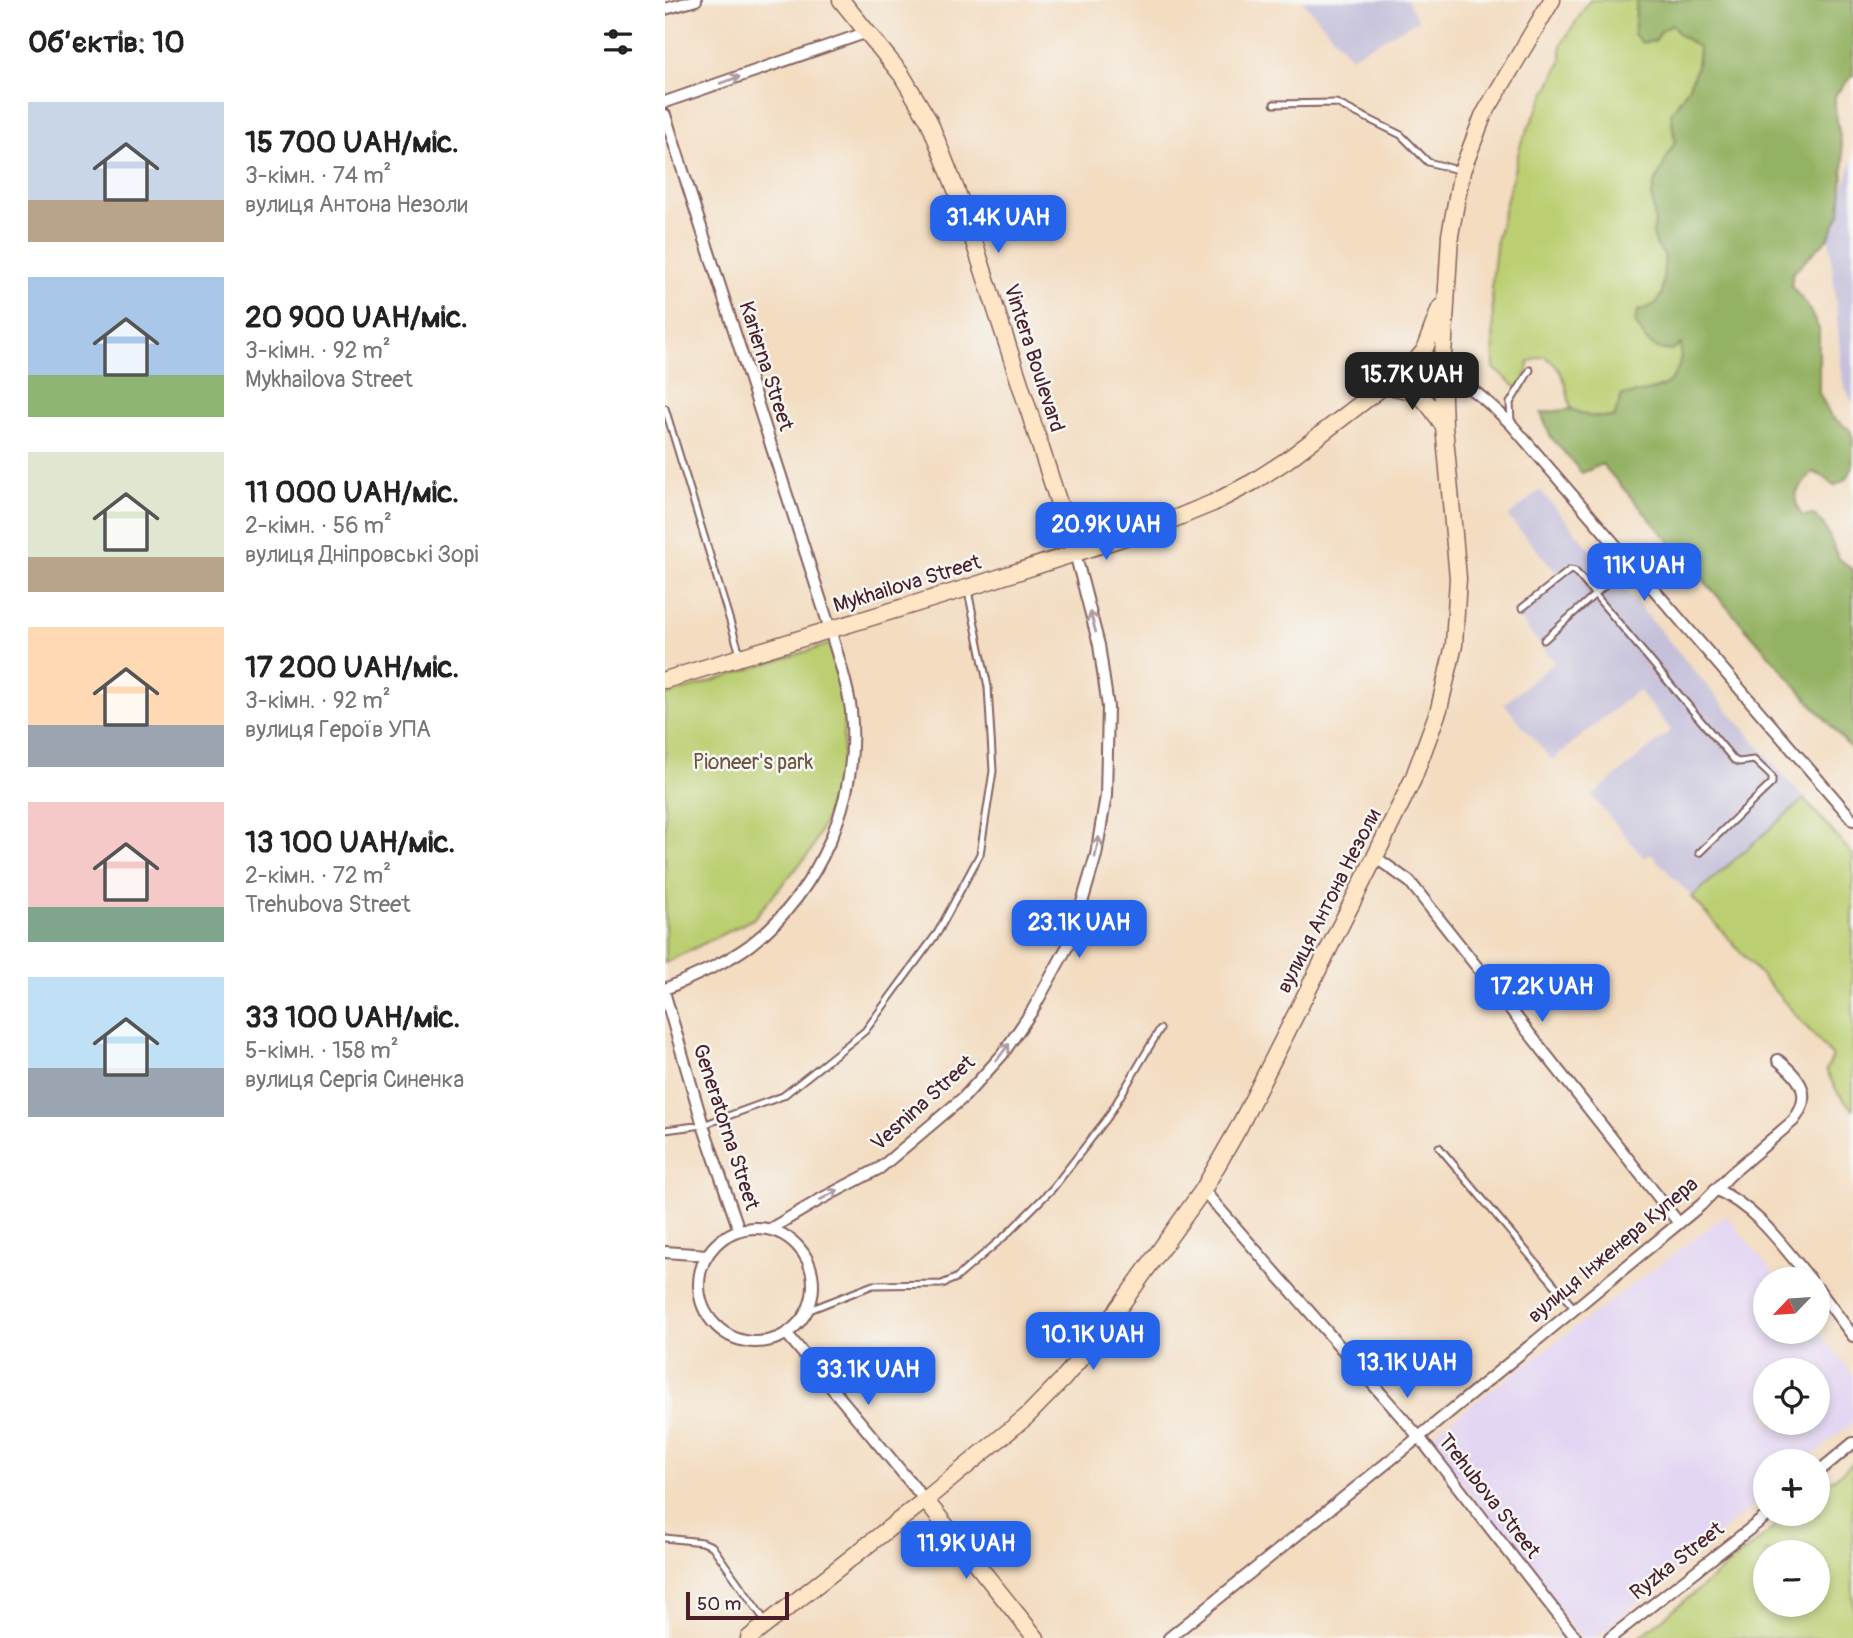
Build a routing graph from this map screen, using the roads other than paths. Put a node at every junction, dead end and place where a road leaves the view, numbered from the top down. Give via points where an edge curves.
1 (696, 0) edge
2 (841, 0) edge
3 (1552, 0) edge
4 (665, 9) edge
5 (868, 32) junction
6 (665, 102) edge
7 (1275, 104) dead end
8 (665, 115) edge
9 (1462, 171) junction
10 (1445, 296) junction
11 (1529, 370) dead end
12 (1442, 374) junction
13 (1386, 386) junction
14 (665, 408) edge
15 (1511, 424) junction
16 (1444, 426) junction
17 (1075, 553) junction
18 (1630, 563) junction
19 (967, 588) junction
20 (1596, 594) junction
21 (1522, 608) dead end
22 (830, 629) junction
23 (1544, 640) dead end
24 (741, 657) junction
25 (665, 680) edge
26 (1853, 820) edge
27 (1699, 853) dead end
28 (1375, 857) junction
29 (665, 989) edge
30 (665, 995) edge
31 (1160, 1029) dead end
32 (1778, 1060) dead end
33 (703, 1125) junction
34 (665, 1130) edge
35 (1439, 1147) dead end
36 (1715, 1189) junction
37 (1203, 1190) junction
38 (1678, 1222) junction
39 (770, 1229) junction
40 (739, 1230) junction
41 (665, 1252) edge
42 (707, 1255) junction
43 (1800, 1267) edge
44 (1831, 1306) edge
45 (1574, 1308) junction
46 (807, 1311) junction
47 (787, 1334) junction
48 (1853, 1336) edge
49 (1419, 1437) junction
50 (1853, 1443) edge
51 (1830, 1462) edge
52 (925, 1500) junction
53 (1754, 1526) edge
54 (665, 1538) edge
55 (767, 1625) junction
56 (749, 1638) edge
57 (1036, 1638) edge
58 (1170, 1638) edge
59 (1576, 1638) edge
60 (1610, 1638) edge

1 - 4 street
2 - 5 main road, Vintera Boulevard
3 - 9 main road, вулиця Антона Незоли via 1483,116
6 -> 5 street
5 - 17 main road, Vintera Boulevard via 929,121 962,205
7 - 9 lane via 1336,103 1401,135 1428,162
8 - 22 street, Karierna Street
9 - 10 main road, вулиця Антона Незоли
10 - 12 main road, вулиця Антона Незоли
10 - 13 main road, Mykhailova Street via 1424,351
11 - 15 lane via 1510,403
12 - 15 street via 1480,394
12 - 16 main road, вулиця Антона Незоли
13 - 16 main road via 1421,394
13 - 17 main road, Mykhailova Street via 1253,482 1147,530
14 - 24 lane
15 - 18 street
16 - 28 main road, вулиця Антона Незоли via 1458,578 1454,645 1439,709 1413,779
17 - 19 main road, Mykhailova Street
39 -> 17 street, Vesnina Street via 880,1168 964,1097 1033,1011 1072,940 1096,855 1106,796 1108,707 1099,645
18 - 20 lane
18 - 26 street
19 - 22 main road, Mykhailova Street
19 - 33 lane via 988,687 993,771 980,854 938,932 865,1031 783,1096
20 - 21 lane via 1570,570
20 - 23 lane
20 - 27 lane via 1734,761 1754,760 1773,778
22 - 24 main road, Mykhailova Street
22 - 29 street, Karierna Street via 851,709 852,748 849,788 821,861 788,905 750,944
24 - 25 main road, Mykhailova Street
28 - 37 main road, вулиця Антона Незоли
28 - 38 street via 1410,882
30 - 33 street, Generatorna Street
31 - 46 lane via 1108,1117 1053,1188 956,1278 942,1284 873,1285
32 - 36 street, вулиця Інженера Купера via 1800,1081 1801,1112
33 - 34 lane
33 - 40 street, Generatorna Street
35 - 45 lane
36 - 38 street, вулиця Інженера Купера
36 - 43 street via 1754,1214
37 - 49 street, Trehubova Street
37 - 52 main road, вулиця Антона Незоли via 1062,1380 1026,1417
38 - 45 street, вулиця Інженера Купера
39 - 40 street, Vesnina Street
39 - 46 street via 786,1236 808,1261 813,1294
40 - 42 street via 724,1237
41 - 42 street
42 - 47 street via 698,1280 699,1298 718,1329 752,1343
44 - 48 street
45 - 49 street, вулиця Інженера Купера
46 - 47 street
47 - 52 street
49 - 58 street, вулиця Інженера Купера
49 - 59 street, Trehubova Street
50 - 51 street
52 - 55 main road, вулиця Антона Незоли
52 - 57 main road
53 - 60 street, Ryzka Street
54 - 55 lane via 712,1546
55 - 56 main road, вулиця Антона Незоли

